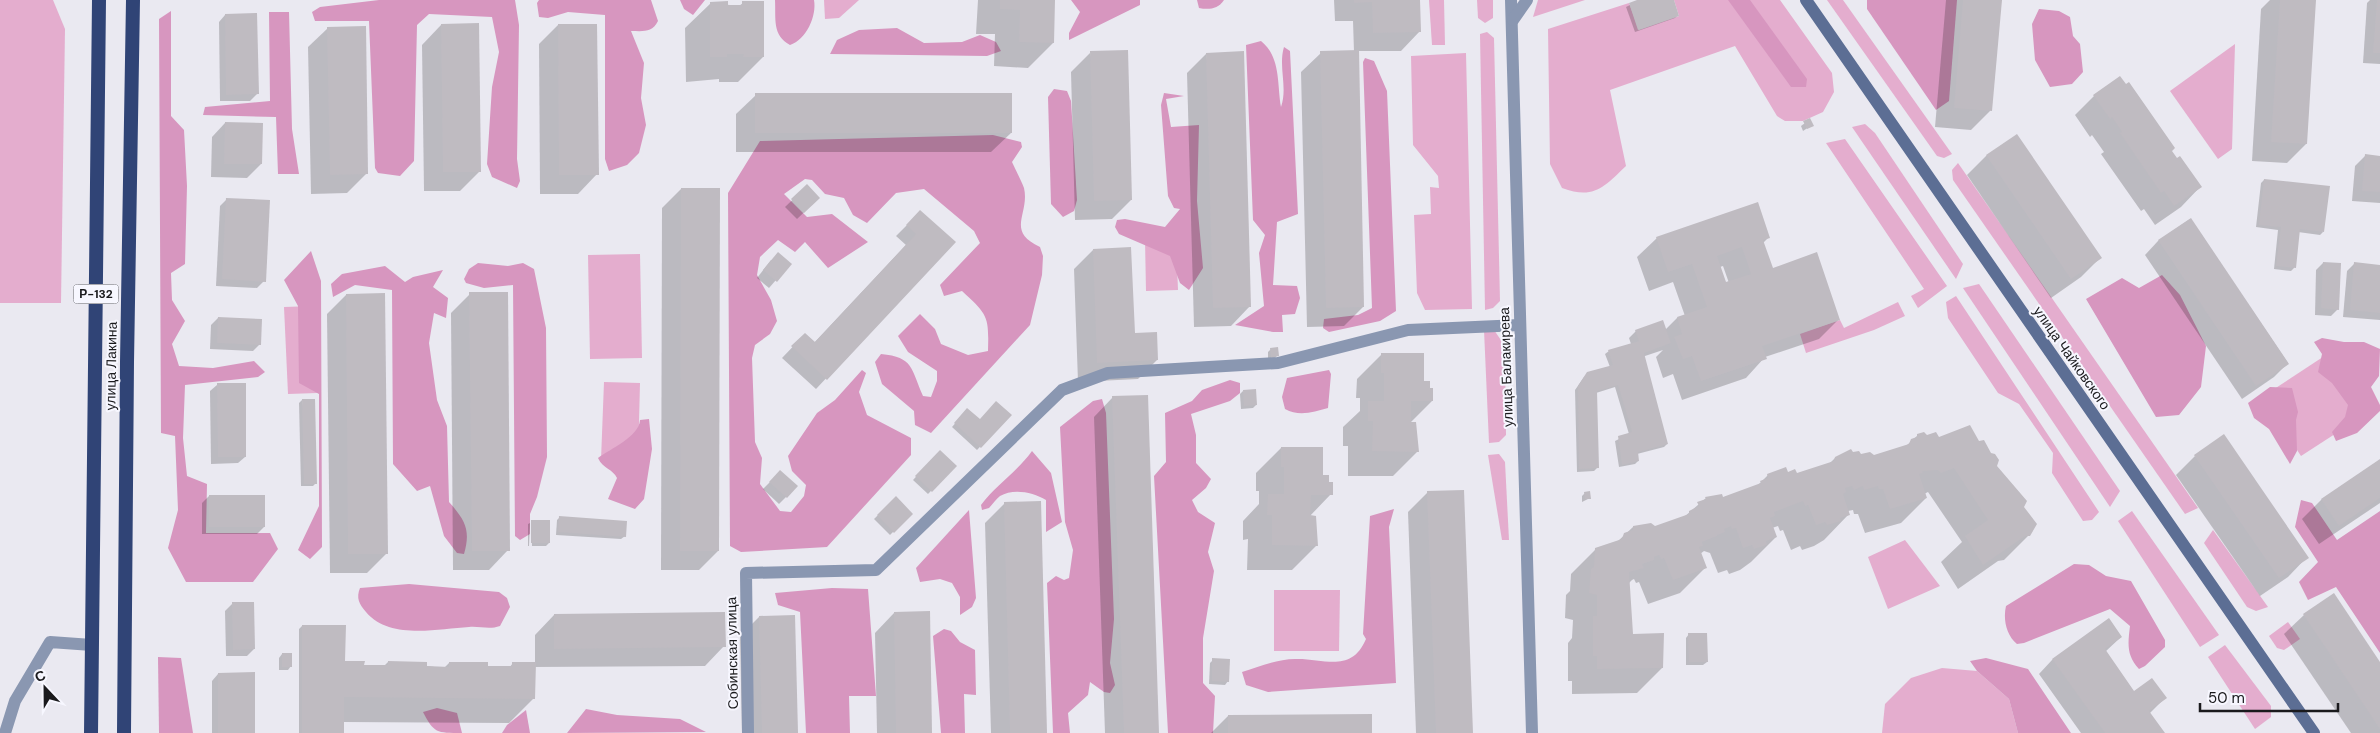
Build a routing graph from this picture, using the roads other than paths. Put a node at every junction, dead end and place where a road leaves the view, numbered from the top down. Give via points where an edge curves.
1 (99, 0) edge
2 (133, 0) edge
3 (1511, 0) edge
4 (1527, 0) edge
5 (1806, 0) edge
6 (1513, 20) junction
7 (1520, 325) junction
8 (92, 645) junction
9 (5, 733) edge
10 (91, 733) edge
11 (124, 733) edge
12 (748, 733) edge
13 (1532, 733) edge
14 (2314, 733) edge

1 - 8 highway, улица Лакина / Р-132
2 - 11 highway, улица Лакина / Р-132
3 - 6 street, улица Балакирева
4 - 6 street
5 - 14 main road, улица Чайковского
6 - 7 street, улица Балакирева
7 - 12 street, Собинская улица via 1408,330 1278,363 1108,373 1062,390 876,570 746,573
7 - 13 street, улица Балакирева
8 - 9 street via 50,642 15,701
8 - 10 highway, улица Лакина / Р-132

